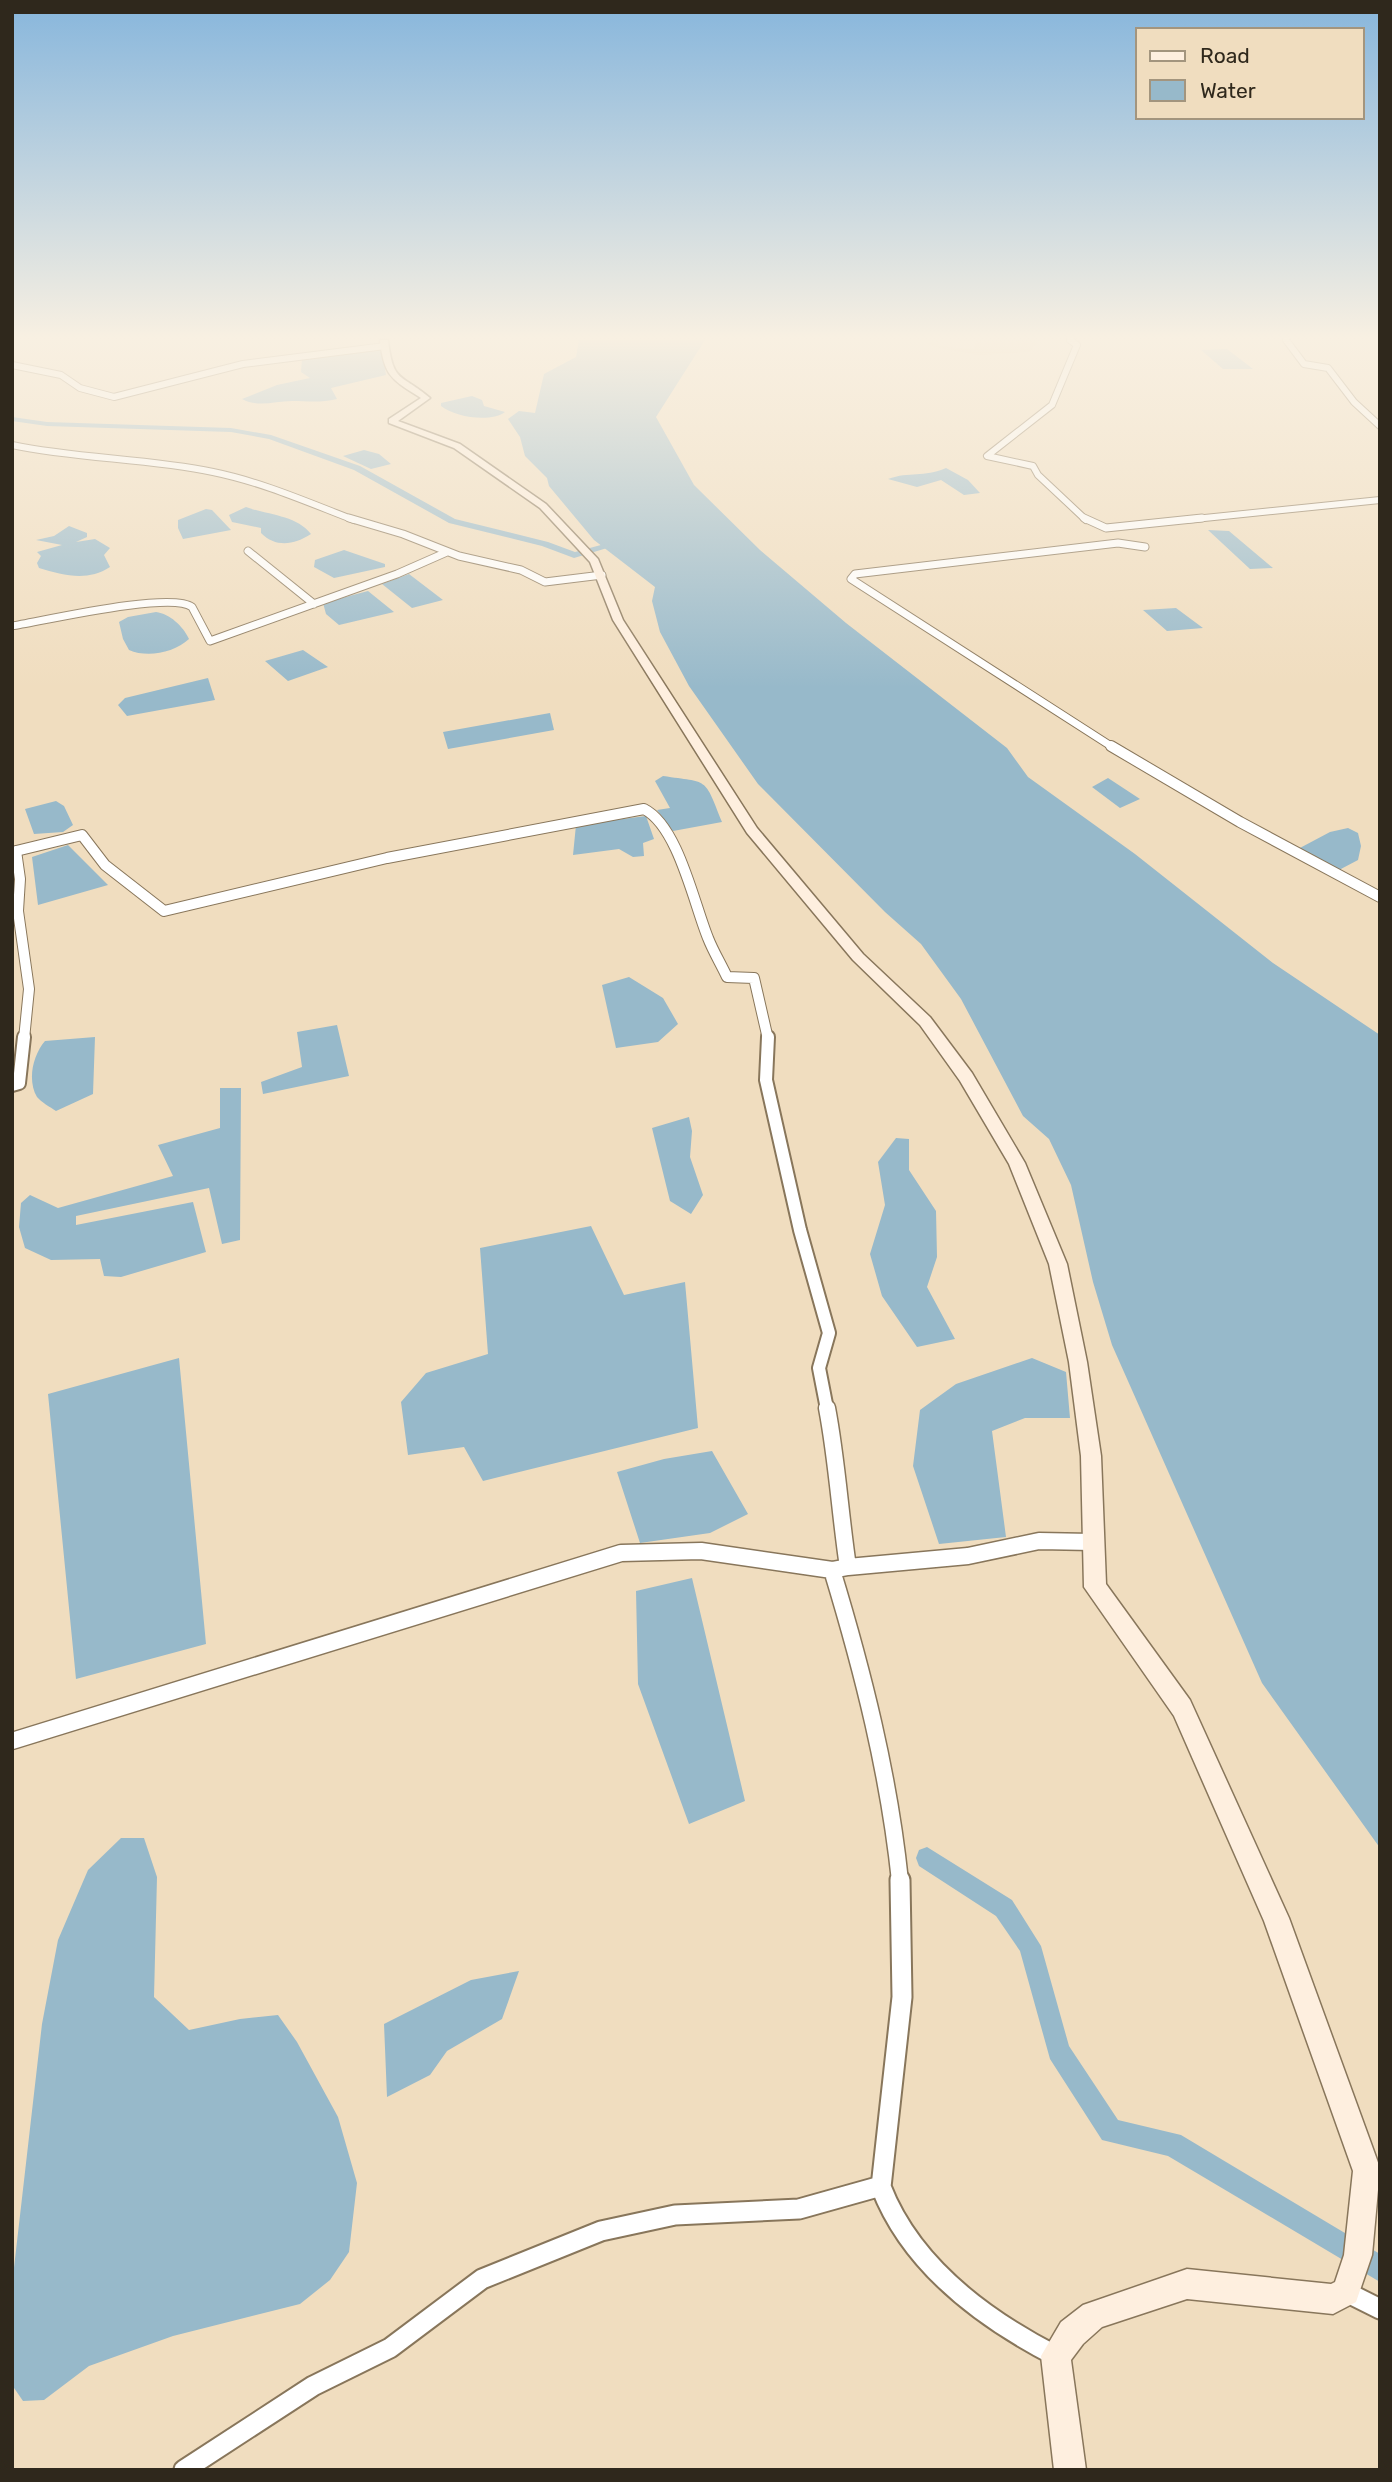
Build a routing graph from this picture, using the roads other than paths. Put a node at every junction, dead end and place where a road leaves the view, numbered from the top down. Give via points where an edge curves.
1 (99, 456) edge
2 (471, 456) edge
3 (987, 456) edge
4 (1380, 500) edge
5 (1145, 547) dead end
6 (248, 551) dead end
7 (447, 552) junction
8 (601, 575) junction
9 (314, 604) junction
10 (12, 626) edge
11 (14, 852) edge
12 (1380, 897) edge
13 (12, 1085) edge
14 (1092, 1542) junction
15 (848, 1567) junction
16 (832, 1570) junction
17 (12, 1741) edge
18 (881, 2186) junction
19 (1350, 2282) junction
20 (1380, 2309) edge
21 (1056, 2356) junction
22 (184, 2470) edge
23 (1070, 2470) edge

1 - 7 street via 253,481
2 - 8 main road via 543,506 595,561
3 - 4 street via 1033,466 1089,526 1106,528
5 - 12 street via 1118,543 855,574 851,579 1070,722
6 - 9 street
7 - 8 street via 521,570 545,582
7 - 9 street
8 - 14 main road via 618,620 752,830 858,957 925,1021 966,1077 1017,1163 1058,1264 1079,1362 1091,1456
9 - 10 street via 210,641 190,606 181,602
11 - 13 street via 29,989 19,1083
11 - 15 street via 82,835 105,865 164,911 526,829 644,809 652,813 679,854 726,977 754,978 768,1037 766,1080 829,1333 819,1368 835,1450
14 - 15 street via 1039,1541 968,1556
14 - 19 main road via 1095,1587 1182,1708 1276,1918 1367,2171 1363,2221
15 - 16 street
16 - 17 street via 717,1551 621,1553
16 - 18 street via 863,1667 885,1760 899,1890 902,1996
18 - 21 street via 903,2232 961,2295 1026,2343
18 - 22 street via 799,2209 675,2215 601,2231 482,2279 390,2348 313,2386
19 - 20 street
19 - 21 main road via 1333,2299 1187,2284 1093,2315 1072,2333
21 - 23 main road

